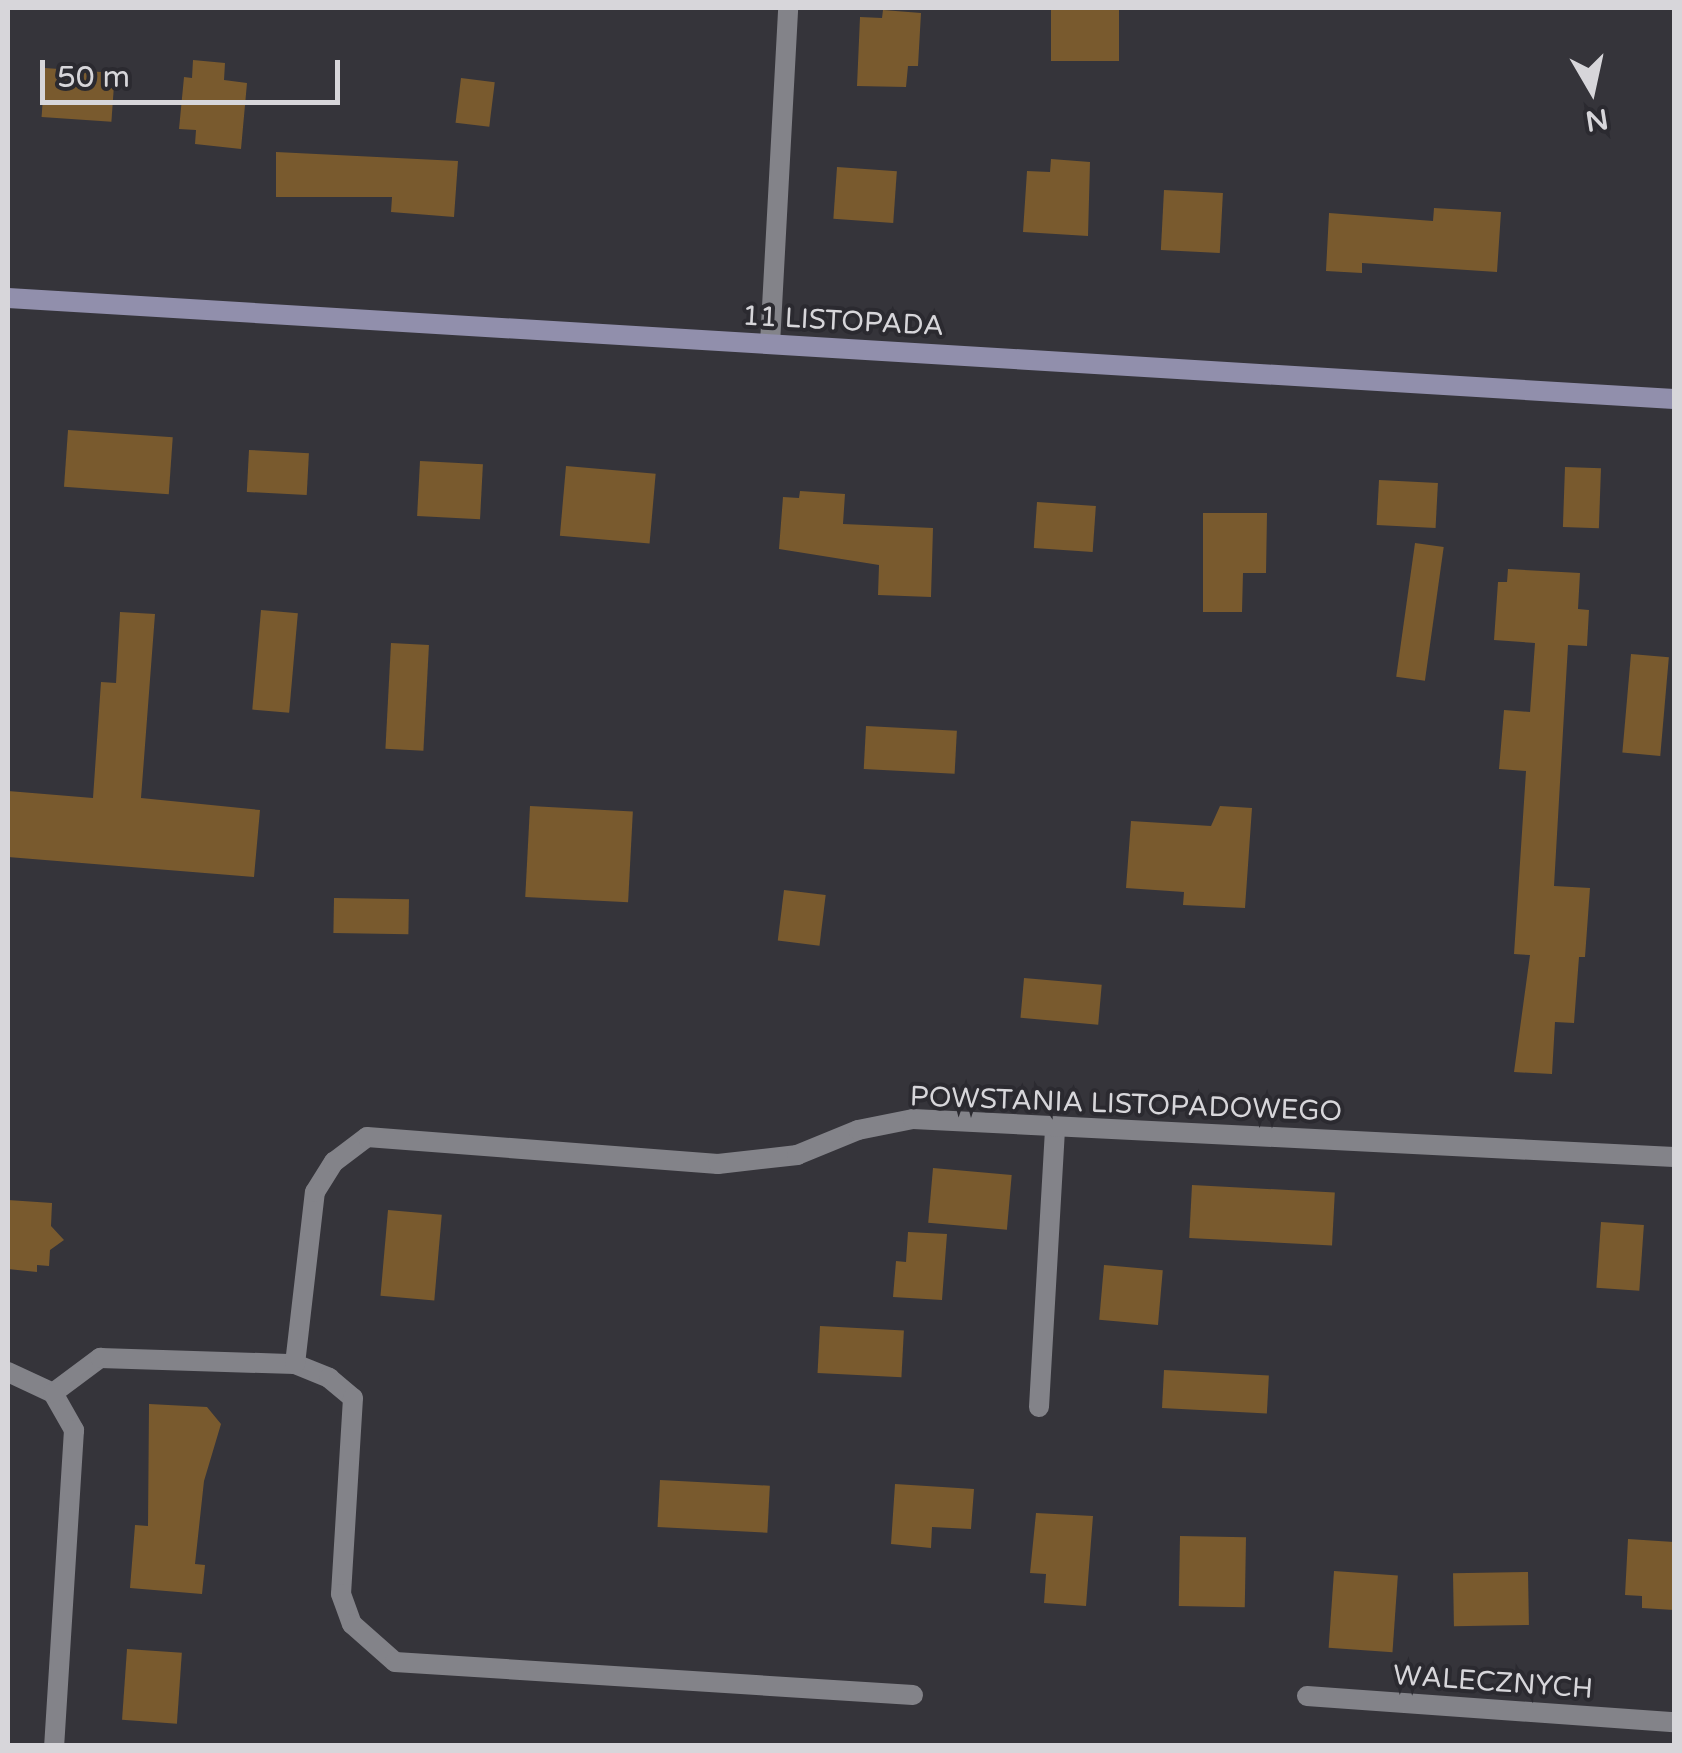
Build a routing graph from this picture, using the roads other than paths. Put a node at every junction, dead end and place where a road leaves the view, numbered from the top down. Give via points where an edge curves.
1 (788, 8) edge
2 (8, 298) edge
3 (770, 344) junction
4 (1674, 399) edge
5 (1055, 1126) junction
6 (1674, 1157) edge
7 (295, 1364) junction
8 (8, 1372) edge
9 (53, 1393) junction
10 (1039, 1407) dead end
11 (913, 1695) dead end
12 (1307, 1696) dead end
13 (1674, 1722) edge
14 (54, 1746) edge

1 - 3 street
2 - 3 main road, 11 LISTOPADA
3 - 4 main road, 11 LISTOPADA
5 - 6 street, POWSTANIA LISTOPADOWEGO
5 - 7 street, POWSTANIA LISTOPADOWEGO via 913,1119 858,1130 796,1156 718,1164 367,1137 334,1162 315,1192
5 - 10 street
7 - 9 street via 100,1358
7 - 11 street via 330,1378 353,1398 341,1594 352,1624 395,1662
8 - 9 street
9 - 14 street via 74,1430
12 - 13 street, WALECZNYCH

